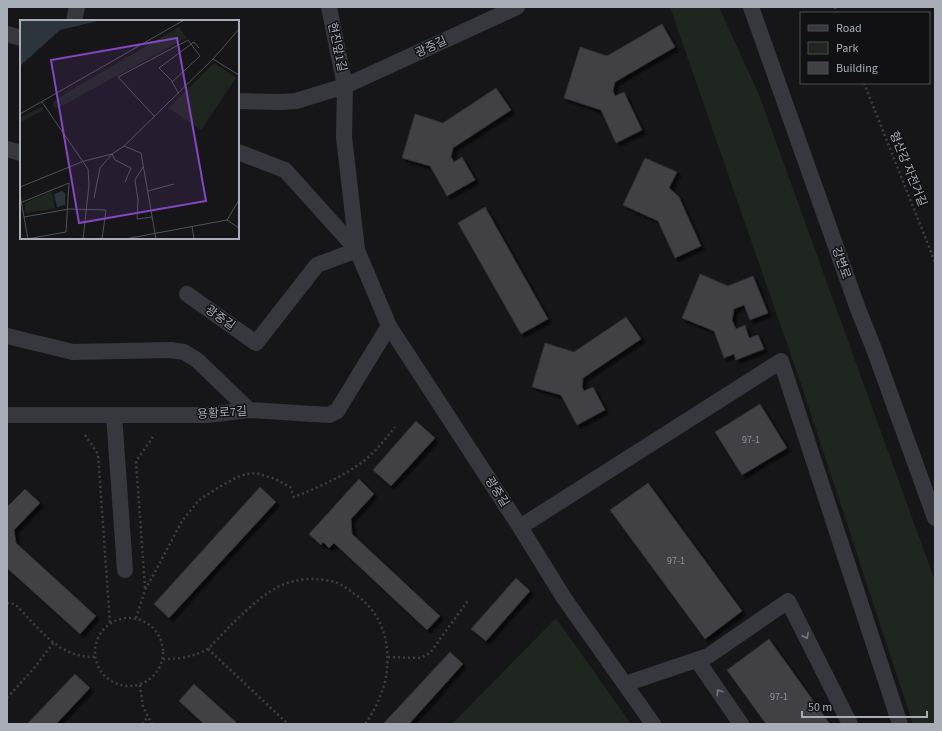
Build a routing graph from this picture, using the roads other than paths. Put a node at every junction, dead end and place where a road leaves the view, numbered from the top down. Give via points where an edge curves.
1 (77, 7) edge
2 (329, 7) edge
3 (517, 7) edge
4 (751, 7) edge
5 (74, 20) edge
6 (7, 34) edge
7 (20, 38) edge
8 (345, 86) junction
9 (239, 101) edge
10 (7, 149) edge
11 (239, 152) edge
12 (20, 153) edge
13 (357, 250) junction
14 (187, 294) dead end
15 (389, 326) junction
16 (7, 336) edge
17 (249, 410) junction
18 (7, 415) edge
19 (114, 415) junction
20 (935, 518) edge
21 (520, 527) junction
22 (126, 570) dead end
23 (698, 660) junction
24 (625, 684) junction
25 (653, 724) edge
26 (741, 724) edge
27 (850, 724) edge
28 (900, 724) edge

1 - 5 street
2 - 8 street, 현진앞1길
3 - 8 street, 광중길
4 - 20 street, 강변로
6 - 7 street
8 - 9 street, 광중길 via 296,101
8 - 13 street, 광중길 via 344,137
10 - 12 street
11 - 13 street, 광중길 via 285,170
13 - 14 street, 광중길 via 317,265 256,343
13 - 15 street, 광중길
15 - 17 street, 용황로7길 via 337,411 329,415
15 - 21 street, 광중길
16 - 17 street via 73,352 184,352 197,360
17 - 19 street, 용황로7길 via 207,415
18 - 19 street, 용황로7길
19 - 22 street
21 - 24 street, 광중길 via 564,598
21 - 28 street via 781,361
23 - 24 street
26 -> 23 street
23 -> 27 street via 708,656 788,601
24 - 25 street, 광중길

